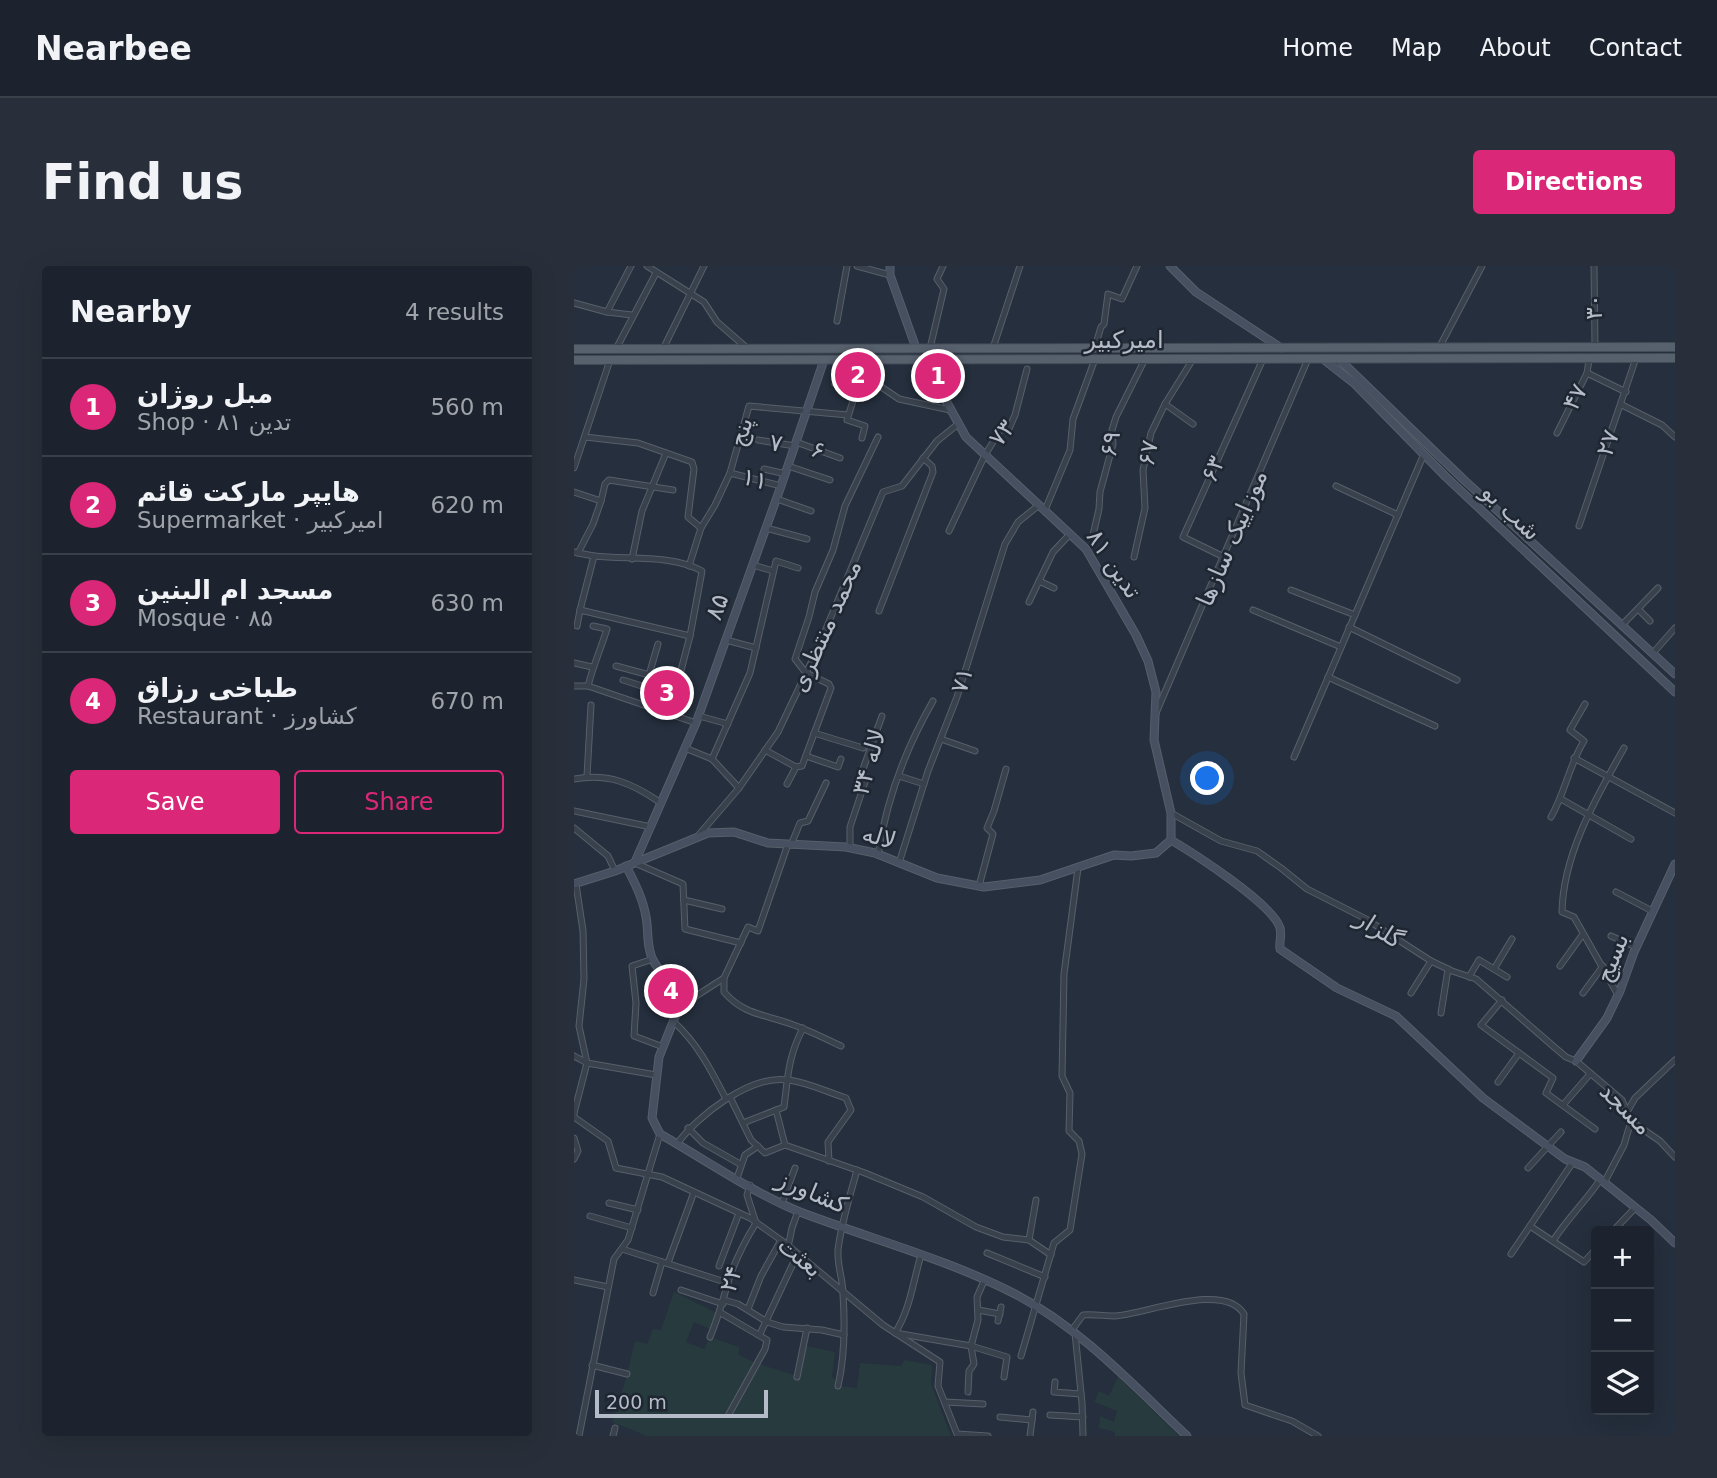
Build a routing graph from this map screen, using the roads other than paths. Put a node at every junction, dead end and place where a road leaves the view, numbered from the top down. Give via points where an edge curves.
1 (631, 266) edge
2 (648, 266) edge
3 (704, 266) edge
4 (846, 266) edge
5 (857, 266) edge
6 (890, 266) edge
7 (943, 266) edge
8 (1020, 266) edge
9 (1137, 266) edge
10 (1170, 266) edge
11 (1482, 266) edge
12 (1594, 266) edge
13 (656, 272) junction
14 (890, 275) junction
15 (690, 293) junction
16 (574, 303) edge
17 (607, 312) junction
18 (632, 315) junction
19 (837, 321) dead end
20 (1095, 347) junction
21 (1595, 347) junction
22 (916, 348) junction
23 (930, 348) junction
24 (993, 348) junction
25 (1218, 348) junction
26 (1281, 348) junction
27 (1440, 348) junction
28 (1675, 348) edge
29 (574, 349) edge
30 (616, 349) junction
31 (663, 349) junction
32 (748, 349) junction
33 (762, 349) junction
34 (776, 349) junction
35 (1636, 358) junction
36 (1675, 358) edge
37 (923, 359) junction
38 (1095, 359) junction
39 (1145, 359) junction
40 (1192, 359) junction
41 (1219, 359) junction
42 (1263, 359) junction
43 (1308, 359) junction
44 (1323, 359) junction
45 (1339, 359) junction
46 (574, 360) edge
47 (610, 360) junction
48 (824, 360) junction
49 (837, 360) junction
50 (1589, 360) junction
51 (761, 361) junction
52 (776, 361) junction
53 (1027, 369) dead end
54 (1587, 373) junction
55 (841, 375) junction
56 (1626, 392) junction
57 (1165, 404) junction
58 (1622, 405) junction
59 (950, 410) junction
60 (806, 412) junction
61 (848, 415) junction
62 (958, 424) junction
63 (1192, 424) dead end
64 (1557, 433) dead end
65 (584, 437) junction
66 (877, 437) dead end
67 (1675, 437) edge
68 (862, 438) dead end
69 (758, 440) dead end
70 (796, 444) junction
71 (666, 453) junction
72 (1424, 454) junction
73 (985, 455) junction
74 (840, 458) dead end
75 (923, 458) junction
76 (574, 468) edge
77 (764, 469) dead end
78 (787, 470) junction
79 (730, 472) junction
80 (830, 480) dead end
81 (652, 486) junction
82 (781, 486) junction
83 (1336, 486) dead end
84 (673, 490) dead end
85 (574, 492) edge
86 (777, 499) junction
87 (601, 501) junction
88 (1042, 508) junction
89 (811, 511) dead end
90 (1398, 515) junction
91 (1579, 526) dead end
92 (701, 528) junction
93 (766, 528) junction
94 (949, 531) dead end
95 (1070, 534) junction
96 (1093, 535) dead end
97 (807, 539) dead end
98 (576, 552) edge
99 (594, 556) junction
100 (1134, 557) dead end
101 (1224, 557) junction
102 (632, 559) junction
103 (753, 565) junction
104 (689, 566) junction
105 (798, 568) dead end
106 (774, 571) junction
107 (1039, 581) junction
108 (1055, 588) dead end
109 (1658, 588) dead end
110 (1290, 590) dead end
111 (1029, 603) dead end
112 (1638, 609) junction
113 (580, 610) junction
114 (1253, 610) dead end
115 (879, 611) dead end
116 (1355, 615) junction
117 (1650, 621) dead end
118 (1622, 625) junction
119 (576, 626) dead end
120 (593, 626) dead end
121 (1349, 628) junction
122 (1675, 628) edge
123 (690, 636) junction
124 (726, 640) junction
125 (657, 644) dead end
126 (1341, 647) junction
127 (756, 648) junction
128 (1653, 653) junction
129 (574, 663) edge
130 (616, 666) dead end
131 (592, 667) junction
132 (806, 673) junction
133 (1675, 674) edge
134 (649, 675) junction
135 (657, 677) junction
136 (1328, 677) junction
137 (677, 678) junction
138 (623, 680) dead end
139 (1457, 680) dead end
140 (574, 686) edge
141 (588, 686) junction
142 (654, 690) junction
143 (1675, 692) edge
144 (933, 701) dead end
145 (1585, 704) dead end
146 (591, 705) dead end
147 (651, 708) junction
148 (676, 716) junction
149 (882, 716) dead end
150 (1155, 717) junction
151 (697, 719) junction
152 (728, 724) junction
153 (1435, 726) dead end
154 (814, 733) junction
155 (941, 739) junction
156 (685, 748) junction
157 (863, 748) dead end
158 (1624, 748) dead end
159 (765, 750) junction
160 (975, 751) dead end
161 (806, 756) junction
162 (1294, 757) dead end
163 (1574, 758) junction
164 (712, 759) junction
165 (841, 759) dead end
166 (796, 767) junction
167 (1006, 769) dead end
168 (587, 776) junction
169 (899, 776) junction
170 (1608, 776) junction
171 (574, 779) edge
172 (826, 783) dead end
173 (787, 784) dead end
174 (924, 784) junction
175 (739, 788) junction
176 (1561, 799) junction
177 (661, 803) junction
178 (574, 811) edge
179 (1171, 813) junction
180 (1675, 813) edge
181 (1590, 816) junction
182 (1551, 817) dead end
183 (650, 827) junction
184 (574, 828) edge
185 (697, 838) junction
186 (1631, 839) dead end
187 (1171, 840) junction
188 (790, 844) junction
189 (850, 848) junction
190 (878, 855) junction
191 (635, 863) junction
192 (899, 863) junction
193 (1675, 864) edge
194 (626, 866) junction
195 (1078, 868) junction
196 (615, 871) junction
197 (575, 884) edge
198 (979, 886) junction
199 (1616, 892) dead end
200 (684, 900) junction
201 (722, 909) dead end
202 (1652, 911) junction
203 (1583, 934) junction
204 (1611, 936) dead end
205 (1512, 939) dead end
206 (741, 943) junction
207 (1636, 947) junction
208 (653, 960) junction
209 (1431, 961) junction
210 (1560, 966) dead end
211 (1603, 966) junction
212 (1448, 969) junction
213 (1494, 969) junction
214 (1469, 977) junction
215 (1507, 977) dead end
216 (724, 978) junction
217 (1411, 993) dead end
218 (1583, 993) dead end
219 (1618, 995) junction
220 (1502, 1000) junction
221 (679, 1007) junction
222 (1441, 1013) dead end
223 (674, 1022) junction
224 (577, 1027) edge
225 (803, 1028) junction
226 (841, 1046) dead end
227 (663, 1047) junction
228 (1519, 1053) junction
229 (574, 1056) edge
230 (1675, 1060) edge
231 (1576, 1061) junction
232 (587, 1063) junction
233 (1590, 1074) junction
234 (656, 1075) junction
235 (785, 1079) junction
236 (1498, 1082) dead end
237 (728, 1098) junction
238 (1563, 1105) junction
239 (776, 1110) junction
240 (1627, 1112) junction
241 (574, 1115) edge
242 (1631, 1121) junction
243 (743, 1123) junction
244 (688, 1128) junction
245 (1595, 1129) dead end
246 (1561, 1132) dead end
247 (660, 1135) junction
248 (574, 1138) edge
249 (677, 1144) junction
250 (785, 1145) junction
251 (758, 1146) junction
252 (1549, 1146) junction
253 (1675, 1157) edge
254 (574, 1159) edge
255 (829, 1161) junction
256 (1573, 1162) junction
257 (740, 1164) junction
258 (795, 1168) dead end
259 (1528, 1168) dead end
260 (857, 1170) junction
261 (649, 1174) junction
262 (737, 1178) junction
263 (1602, 1181) junction
264 (750, 1185) junction
265 (694, 1192) junction
266 (1036, 1200) dead end
267 (609, 1203) dead end
268 (782, 1203) junction
269 (1635, 1208) junction
270 (638, 1210) junction
271 (798, 1211) junction
272 (739, 1213) junction
273 (590, 1216) dead end
274 (756, 1223) junction
275 (1530, 1226) junction
276 (1618, 1226) edge
277 (632, 1227) junction
278 (843, 1227) junction
279 (781, 1240) junction
280 (1029, 1240) junction
281 (1553, 1241) junction
282 (1675, 1243) edge
283 (789, 1247) junction
284 (622, 1248) junction
285 (987, 1254) dead end
286 (1511, 1254) dead end
287 (1591, 1254) edge
288 (797, 1255) junction
289 (921, 1255) junction
290 (1051, 1255) junction
291 (665, 1263) junction
292 (719, 1266) dead end
293 (1045, 1277) junction
294 (574, 1280) edge
295 (984, 1281) junction
296 (728, 1283) junction
297 (608, 1287) junction
298 (681, 1290) dead end
299 (844, 1292) junction
300 (653, 1293) dead end
301 (723, 1302) junction
302 (1001, 1307) dead end
303 (1037, 1308) junction
304 (748, 1309) junction
305 (978, 1310) junction
306 (721, 1313) junction
307 (767, 1322) junction
308 (807, 1328) junction
309 (1074, 1332) junction
310 (895, 1333) junction
311 (760, 1334) junction
312 (844, 1335) junction
313 (710, 1337) dead end
314 (971, 1346) junction
315 (1021, 1356) dead end
316 (592, 1365) junction
317 (627, 1374) dead end
318 (797, 1377) dead end
319 (1004, 1377) dead end
320 (1055, 1382) dead end
321 (838, 1386) dead end
322 (968, 1392) dead end
323 (1082, 1394) junction
324 (945, 1402) junction
325 (983, 1404) dead end
326 (1033, 1412) dead end
327 (729, 1413) dead end
328 (1050, 1415) dead end
329 (1000, 1417) dead end
330 (1083, 1417) junction
331 (1032, 1420) junction
332 (615, 1428) dead end
333 (579, 1436) edge
334 (613, 1436) edge
335 (988, 1436) edge
336 (1030, 1436) edge
337 (1083, 1436) edge
338 (1187, 1436) edge
339 (1318, 1436) edge

1 - 17 street
2 - 13 street
3 - 15 street
4 - 19 street
5 - 14 street
6 - 14 street
7 - 23 street via 937,279 944,289
8 - 24 street
9 - 20 street via 1122,299 1108,294
10 - 26 street via 1196,292
11 - 27 street
12 - 21 street, ۳۰
13 - 15 street
13 - 18 street
14 - 22 street
15 - 31 street
15 - 32 street
16 - 17 street
17 - 18 street
18 - 30 street
20 - 24 main road, امیرکبیر
20 - 25 main road, امیرکبیر
21 - 27 main road, امیرکبیر
21 - 28 main road, امیرکبیر
22 - 23 main road, امیرکبیر
22 - 34 main road, امیرکبیر
23 - 24 main road, امیرکبیر
25 - 26 main road, امیرکبیر
25 - 41 main road
26 - 27 main road, امیرکبیر
29 - 30 main road, امیرکبیر
30 - 31 main road, امیرکبیر
31 - 32 main road, امیرکبیر
32 - 33 main road, امیرکبیر
33 - 34 main road, امیرکبیر
33 - 51 main road
34 - 52 main road
35 - 36 main road, امیرکبیر
35 - 50 main road, امیرکبیر
35 - 56 street, ۲۷
37 - 38 main road, امیرکبیر
37 - 49 main road, امیرکبیر
37 - 59 street, تدین ۸۱
38 - 39 main road, امیرکبیر
38 - 88 street, ۷۱ via 1073,419 1070,450
39 - 40 main road, امیرکبیر
39 - 96 street, ۶۹ via 1112,430
40 - 41 main road, امیرکبیر
40 - 57 street, ۶۷
41 - 42 main road, امیرکبیر
42 - 43 main road, امیرکبیر
42 - 101 street, ۶۳ via 1183,537
43 - 44 main road, امیرکبیر
43 - 101 street, موزاییک سازها
44 - 45 main road, امیرکبیر
44 - 72 street, شب بو via 1355,384
45 - 50 main road, امیرکبیر
45 - 118 street, شب بو
46 - 47 main road, امیرکبیر
47 - 51 main road, امیرکبیر
47 - 65 street
48 - 49 main road, امیرکبیر
48 - 52 main road, امیرکبیر
48 - 60 street, ۸۵
49 - 55 street
50 - 54 street, ۴۷
51 - 52 main road, امیرکبیر
53 - 73 street, ۷۳ via 1008,431 1001,429
54 - 56 street
54 - 64 street, ۴۷
55 - 59 street via 877,384 899,399
55 - 61 street via 835,384 856,391
56 - 58 street, ۲۷
57 - 63 street
57 - 100 street, ۶۷ via 1148,445 1143,470 1145,508
58 - 67 street via 1662,425
58 - 91 street, ۲۷
59 - 62 street, تدین ۸۱
60 - 61 street
60 - 70 street, ۸۵
60 - 79 street, پنج via 749,406
61 - 68 street via 847,420 865,426
62 - 73 street, تدین ۸۱
62 - 75 street, محمد منتظری
65 - 71 street via 638,443
65 - 76 street
66 - 132 street via 845,506 815,592 795,659
69 - 70 street, ۷
70 - 74 street, ۶
70 - 78 street, ۸۵
71 - 81 street
71 - 92 street via 694,466 688,517
72 - 90 street
72 - 143 street, شب بو
73 - 88 street, تدین ۸۱
73 - 94 street
75 - 115 street via 933,472
75 - 132 street, محمد منتظری via 902,486 880,498
77 - 78 street
78 - 80 street
78 - 82 street, ۸۵
79 - 82 street, ۱۱
79 - 92 street
81 - 84 street
81 - 87 street via 606,481
81 - 102 street
82 - 86 street, ۸۵
83 - 90 street
85 - 87 street
86 - 89 street
86 - 93 street, ۸۵
87 - 98 street
88 - 95 street, تدین ۸۱
88 - 155 street, ۷۱ via 1018,522 1005,544
90 - 116 street
92 - 104 street
93 - 97 street
93 - 103 street, ۸۵
95 - 107 street via 1053,552
95 - 150 street, تدین ۸۱ via 1086,548 1136,635 1156,692
98 - 99 street
99 - 102 street
99 - 113 street
101 - 150 street, موزاییک سازها
102 - 104 street
103 - 106 street
103 - 124 street, ۸۵
104 - 123 street via 702,574
105 - 106 street via 776,561
106 - 127 street
107 - 108 street
107 - 111 street
109 - 112 street
110 - 116 street
112 - 117 street
112 - 118 street
113 - 119 street
113 - 123 street
114 - 126 street
116 - 121 street
118 - 128 street, شب بو
120 - 131 street via 607,629
121 - 126 street
121 - 139 street
122 - 128 street
123 - 137 street
124 - 127 street
124 - 151 street, ۸۵
125 - 134 street
126 - 136 street
127 - 152 street
128 - 133 street, شب بو
129 - 131 street
130 - 134 street
131 - 141 street
132 - 154 street via 831,686
132 - 159 street, محمد منتظری
134 - 135 street
135 - 137 street
135 - 142 street
136 - 153 street
136 - 162 street
137 - 148 street
138 - 142 street
140 - 141 street
141 - 147 street
142 - 147 street
144 - 169 street
145 - 163 street via 1570,730 1584,741
146 - 168 street
147 - 148 street
148 - 151 street
149 - 189 street, لاله ۳۴ via 863,769
150 - 179 street, تدین ۸۱ via 1154,740
151 - 152 street
151 - 156 street, ۸۵
152 - 164 street
154 - 157 street
154 - 161 street
155 - 160 street
155 - 174 street, ۷۱
156 - 164 street
156 - 177 street, ۸۵
158 - 170 street
159 - 166 street
159 - 175 street, محمد منتظری
161 - 165 street via 838,767
161 - 166 street via 802,766
163 - 170 street
163 - 176 street
164 - 175 street
166 - 173 street
167 - 198 street via 987,828 993,834
168 - 171 street
168 - 177 street via 615,779
169 - 174 street
169 - 190 street
170 - 180 street
170 - 181 street
172 - 188 street via 808,821 800,823
174 - 192 street, ۷۱
175 - 185 street, محمد منتظری
176 - 181 street
176 - 182 street
177 - 183 street, ۸۵
178 - 183 street
179 - 187 street, تدین ۸۱
179 - 209 street, گلزار via 1221,841 1257,851 1307,889 1366,919
181 - 186 street
181 - 203 street via 1571,857 1562,902 1562,912 1574,917
183 - 191 street, ۸۵
184 - 196 street via 608,856
185 - 188 street, لاله via 734,832 768,843
185 - 191 street, لاله
187 - 195 street, لاله via 1156,853 1114,855
187 - 252 street via 1213,866 1273,917 1280,928 1280,949 1337,988 1396,1016 1483,1098
188 - 189 street, لاله
188 - 206 street via 758,931 748,927
189 - 190 street, لاله
190 - 192 street, لاله
191 - 194 street, لاله
191 - 200 street via 681,881
192 - 198 street, لاله via 937,878
193 - 202 street, بسیج
194 - 196 street, لاله
194 - 208 street via 647,918 646,937
195 - 198 street, لاله via 1040,880
195 - 290 street via 1064,974 1062,1076 1070,1093 1069,1131 1079,1141 1082,1154 1070,1230 1054,1243
196 - 197 street, لاله
197 - 224 street via 583,931 584,979
199 - 202 street
200 - 201 street
200 - 206 street via 685,929
202 - 207 street, بسیج
203 - 210 street
203 - 211 street
204 - 207 street
205 - 213 street
206 - 216 street
207 - 219 street, بسیج
208 - 221 street via 670,981
208 - 227 street via 632,966 634,1036
209 - 212 street, گلزار
209 - 217 street
211 - 218 street
211 - 219 street
212 - 214 street, گلزار
212 - 222 street
213 - 214 street via 1479,960
213 - 215 street
214 - 220 street, گلزار
216 - 221 street
216 - 225 street via 724,992 747,1012
219 - 231 street, بسیج
220 - 228 street via 1481,1025
220 - 231 street, گلزار
221 - 223 street
223 - 227 street
223 - 237 street via 706,1059
224 - 232 street
225 - 226 street
225 - 235 street
227 - 234 street
228 - 236 street
228 - 238 street via 1553,1078 1546,1093
229 - 232 street
230 - 240 street via 1635,1098
231 - 233 street, مسجد
232 - 234 street
232 - 241 street
233 - 238 street
233 - 240 street, مسجد via 1622,1100
234 - 247 street via 652,1118
235 - 237 street via 755,1084
235 - 239 street via 784,1107
235 - 255 street via 846,1098 851,1110 828,1142
237 - 243 street
237 - 244 street
238 - 245 street
239 - 243 street
239 - 250 street
240 - 242 street, مسجد
241 - 261 street, بعثت via 608,1141 616,1168
242 - 253 street, مسجد
242 - 263 street via 1624,1145
243 - 251 street
244 - 249 street
244 - 257 street via 703,1143
246 - 252 street
247 - 249 street, کشاورز
247 - 261 street
248 - 254 street via 578,1151
249 - 262 street, کشاورز
250 - 251 street via 765,1153
250 - 255 street
251 - 257 street
252 - 256 street
252 - 259 street
255 - 260 street
256 - 263 street
256 - 275 street
257 - 262 street
258 - 268 street
260 - 278 street
260 - 280 street via 923,1197 976,1227
261 - 265 street, بعثت
261 - 270 street
262 - 264 street, کشاورز
263 - 269 street
263 - 281 street
264 - 268 street, کشاورز
264 - 274 street via 747,1195
265 - 272 street, بعثت
265 - 291 street
266 - 280 street
267 - 270 street
268 - 271 street, کشاورز
269 - 276 street
269 - 282 street
270 - 277 street
271 - 278 street, کشاورز
271 - 283 street
272 - 274 street, بعثت
272 - 292 street
273 - 277 street
274 - 279 street, بعثت
274 - 296 street, ۲۴
275 - 281 street
275 - 286 street
277 - 284 street
278 - 289 street, کشاورز
278 - 299 street via 838,1273
279 - 283 street, بعثت
279 - 304 street
280 - 290 street
281 - 287 street via 1584,1262
283 - 288 street, بعثت
284 - 291 street
284 - 297 street via 614,1259
285 - 293 street
288 - 299 street, بعثت
288 - 307 street
289 - 295 street, کشاورز
289 - 310 street via 906,1315
290 - 293 street
291 - 296 street
291 - 300 street
293 - 303 street
294 - 297 street
295 - 303 street, کشاورز
295 - 305 street via 976,1297
296 - 301 street, ۲۴
297 - 316 street
298 - 301 street
299 - 310 street, بعثت
299 - 312 street
301 - 304 street
301 - 306 street, ۲۴
302 - 305 street via 999,1318
303 - 309 street, کشاورز
303 - 315 street
304 - 307 street
305 - 314 street
306 - 311 street
306 - 313 street, ۲۴
307 - 308 street
307 - 311 street
308 - 312 street
308 - 318 street
309 - 323 street
309 - 338 street, کشاورز
309 - 339 street via 1083,1315 1114,1316 1214,1298 1231,1302 1244,1314 1241,1373 1245,1405 1292,1421
310 - 314 street
310 - 324 street, بعثت via 940,1362 938,1386
311 - 327 street via 767,1340 765,1349
312 - 321 street
314 - 319 street via 1007,1357
314 - 322 street via 974,1364
316 - 317 street
316 - 333 street
320 - 323 street via 1054,1392
323 - 330 street
324 - 325 street
324 - 335 street via 957,1434
326 - 331 street
328 - 330 street
329 - 331 street
330 - 337 street
331 - 336 street
332 - 334 street

